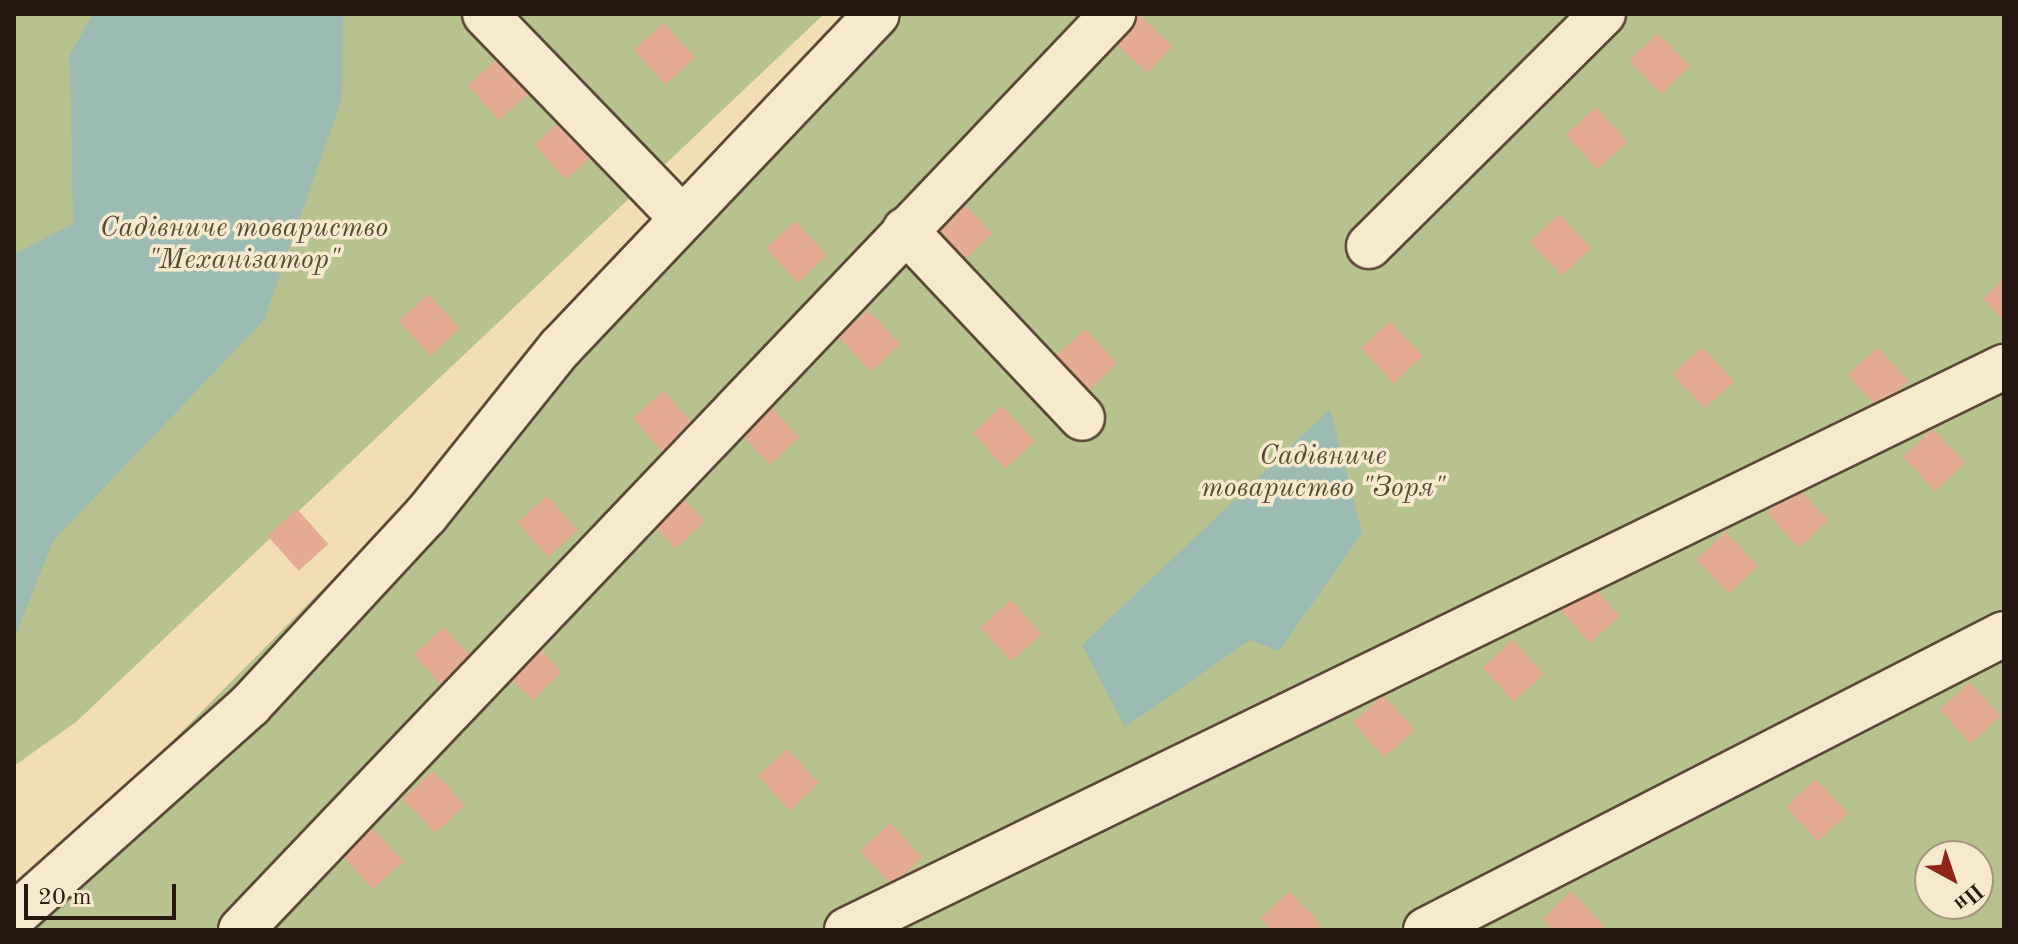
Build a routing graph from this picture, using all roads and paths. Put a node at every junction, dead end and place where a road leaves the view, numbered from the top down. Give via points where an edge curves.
1 (485, 14) edge
2 (877, 14) edge
3 (1113, 14) edge
4 (1603, 14) edge
5 (682, 218) junction
6 (905, 230) junction
7 (1369, 246) dead end
8 (2004, 367) edge
9 (1082, 418) dead end
10 (2004, 634) edge
11 (14, 916) edge
12 (241, 930) edge
13 (847, 930) edge
14 (1426, 930) edge

1 - 5 street
2 - 5 street
3 - 6 street
4 - 7 street
5 - 11 street via 560,348 426,515 250,705
6 - 9 street
6 - 12 street
8 - 13 street
10 - 14 street

